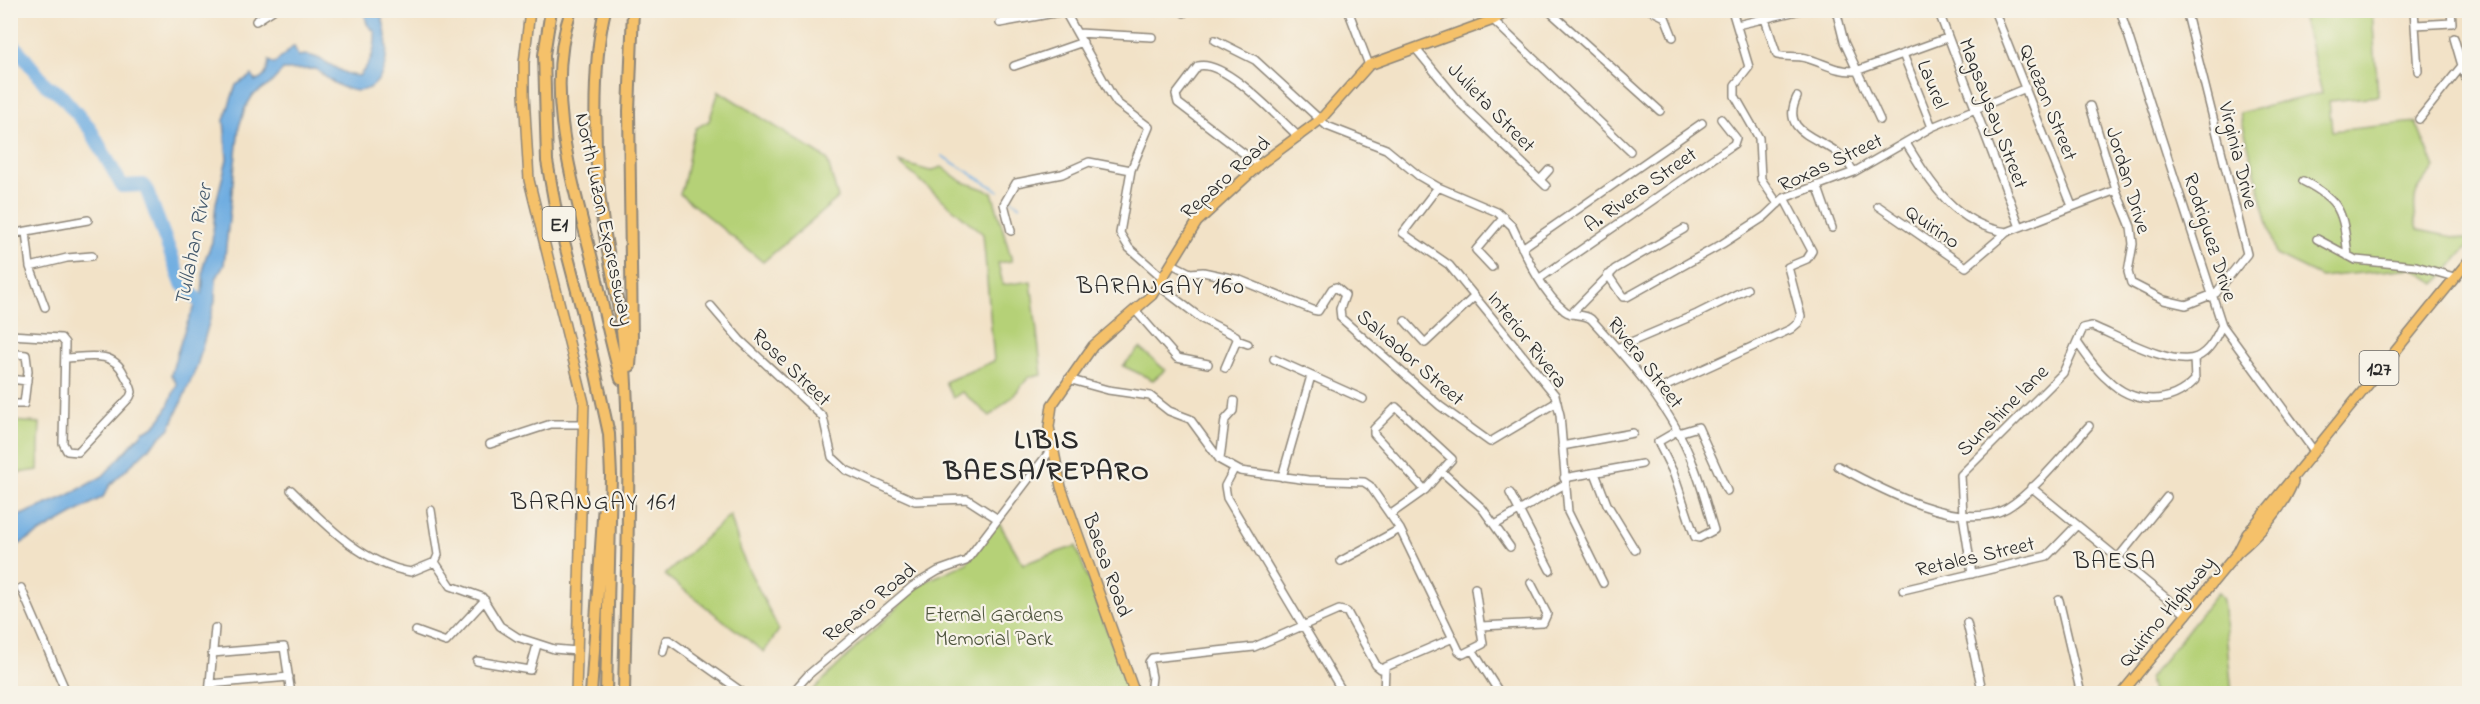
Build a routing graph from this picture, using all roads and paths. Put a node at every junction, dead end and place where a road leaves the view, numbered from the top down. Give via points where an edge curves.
1 (273, 10) edge
2 (530, 10) edge
3 (551, 10) edge
4 (571, 10) edge
5 (605, 10) edge
6 (633, 10) edge
7 (1348, 10) edge
8 (1510, 10) edge
9 (1548, 10) edge
10 (1651, 10) edge
11 (1732, 10) edge
12 (1801, 10) edge
13 (1836, 10) edge
14 (1938, 10) edge
15 (1995, 10) edge
16 (2120, 10) edge
17 (2186, 10) edge
18 (2414, 10) edge
19 (2451, 10) edge
20 (1064, 11) edge
21 (1493, 20) junction
22 (1765, 20) junction
23 (256, 21) dead end
24 (1000, 23) dead end
25 (1737, 25) junction
26 (2415, 25) junction
27 (1078, 33) junction
28 (1152, 37) dead end
29 (1672, 37) dead end
30 (1947, 38) junction
31 (2454, 38) dead end
32 (1215, 40) dead end
33 (1083, 42) junction
34 (1416, 49) junction
35 (1903, 54) junction
36 (1369, 65) junction
37 (1014, 66) dead end
38 (2461, 67) junction
39 (1856, 71) junction
40 (2418, 71) dead end
41 (2026, 88) junction
42 (2469, 93) edge
43 (1797, 97) dead end
44 (2090, 106) dead end
45 (1974, 109) junction
46 (1660, 111) dead end
47 (1721, 119) dead end
48 (2419, 119) dead end
49 (1320, 120) junction
50 (1880, 120) dead end
51 (1702, 123) dead end
52 (1932, 127) junction
53 (1299, 137) junction
54 (1906, 143) junction
55 (1630, 151) dead end
56 (1258, 165) junction
57 (1131, 170) junction
58 (1550, 170) dead end
59 (1854, 172) junction
60 (1540, 180) junction
61 (2303, 181) dead end
62 (1817, 185) junction
63 (1546, 186) dead end
64 (1438, 187) junction
65 (2116, 190) junction
66 (1781, 201) junction
67 (1878, 206) dead end
68 (2072, 206) junction
69 (1504, 217) junction
70 (88, 220) dead end
71 (2020, 226) junction
72 (1832, 228) dead end
73 (1684, 229) dead end
74 (1011, 231) dead end
75 (26, 232) junction
76 (2007, 232) junction
77 (10, 234) edge
78 (2317, 239) dead end
79 (1522, 248) junction
80 (92, 256) dead end
81 (2348, 256) junction
82 (2469, 260) edge
83 (1172, 264) junction
84 (30, 267) junction
85 (1492, 267) dead end
86 (2435, 273) junction
87 (1608, 275) junction
88 (2454, 277) junction
89 (1540, 278) junction
90 (1161, 282) junction
91 (2445, 288) junction
92 (1747, 289) dead end
93 (2212, 295) junction
94 (1474, 297) junction
95 (711, 306) dead end
96 (45, 307) dead end
97 (1135, 310) junction
98 (1571, 314) junction
99 (1405, 321) dead end
100 (2222, 325) junction
101 (10, 335) edge
102 (1237, 339) junction
103 (2077, 342) junction
104 (1248, 344) dead end
105 (1617, 348) junction
106 (10, 353) edge
107 (66, 358) junction
108 (1274, 358) dead end
109 (2194, 358) junction
110 (1208, 364) dead end
111 (1225, 368) dead end
112 (1311, 376) junction
113 (10, 379) edge
114 (1068, 379) junction
115 (27, 381) junction
116 (1653, 392) junction
117 (627, 399) junction
118 (1363, 399) dead end
119 (1234, 401) dead end
120 (1557, 402) junction
121 (10, 404) edge
122 (584, 424) junction
123 (2089, 426) dead end
124 (1678, 432) junction
125 (1633, 433) dead end
126 (609, 434) junction
127 (490, 444) dead end
128 (1562, 446) junction
129 (1053, 447) junction
130 (2314, 451) junction
131 (1220, 459) junction
132 (1642, 464) dead end
133 (1838, 466) dead end
134 (1234, 469) junction
135 (1442, 472) junction
136 (1595, 473) junction
137 (1282, 477) junction
138 (1565, 481) junction
139 (2031, 487) junction
140 (291, 489) dead end
141 (1425, 490) junction
142 (1727, 491) dead end
143 (1510, 494) dead end
144 (2167, 497) dead end
145 (431, 510) dead end
146 (1520, 510) junction
147 (1391, 514) junction
148 (1963, 516) junction
149 (998, 519) junction
150 (1495, 525) junction
151 (2077, 525) junction
152 (1400, 529) junction
153 (1510, 547) dead end
154 (1635, 550) dead end
155 (2118, 558) junction
156 (1341, 561) dead end
157 (435, 562) junction
158 (1550, 570) dead end
159 (1972, 574) junction
160 (1531, 583) dead end
161 (1603, 583) dead end
162 (21, 588) dead end
163 (1475, 588) dead end
164 (1903, 590) dead end
165 (485, 600) junction
166 (2059, 600) dead end
167 (2187, 615) junction
168 (1967, 623) dead end
169 (1304, 626) junction
170 (1481, 626) junction
171 (215, 628) dead end
172 (416, 631) dead end
173 (625, 636) junction
174 (1453, 638) junction
175 (537, 645) junction
176 (577, 651) junction
177 (1473, 651) junction
178 (663, 652) dead end
179 (212, 653) junction
180 (477, 661) dead end
181 (1385, 669) junction
182 (290, 677) junction
183 (210, 684) junction
184 (1499, 692) dead end
185 (67, 693) edge
186 (209, 693) edge
187 (291, 693) edge
188 (576, 693) edge
189 (591, 693) edge
190 (606, 693) edge
191 (624, 693) edge
192 (632, 693) edge
193 (745, 693) edge
194 (791, 693) edge
195 (1135, 693) edge
196 (1150, 693) edge
197 (1344, 693) edge
198 (1384, 693) edge
199 (1983, 693) edge
200 (2081, 693) edge
201 (2121, 693) edge

1 - 23 street
2 - 122 main road via 524,84 530,180 584,403
3 - 126 highway, North Luzon Expressway / E1 via 544,55 547,160
4 - 117 highway, North Luzon Expressway / E1 via 561,45 564,139
5 - 117 highway, North Luzon Expressway / E1 via 599,36 597,165 623,337
6 - 117 highway, North Luzon Expressway / E1 via 629,111 633,339
7 - 36 street
8 - 21 main road, Reparo Road
9 - 46 street
10 - 29 street via 1665,17
11 - 25 street
12 - 22 street
13 - 39 street
14 - 30 street, Magsaysay Street
15 - 41 street, Quezon Street
16 - 93 street, Rodriguez Drive
17 - 93 street, Virginia Drive via 2247,254
18 - 26 street
19 - 26 street via 2452,23
20 - 24 street
20 - 27 street
21 - 34 main road, Reparo Road
21 - 55 street
22 - 25 street
22 - 39 street via 1777,56 1808,58 1835,70
25 - 66 street via 1749,67 1735,85 1735,96 1760,138 1761,179
26 - 40 street
27 - 28 street
27 - 33 street
30 - 35 street
30 - 45 street, Magsaysay Street
31 - 38 street
32 - 49 street via 1255,60
33 - 37 street
33 - 57 street via 1117,103 1149,127
34 - 36 main road, Reparo Road
34 - 60 street, Julieta Street via 1462,105
35 - 39 street
35 - 52 street, Laurel
36 - 49 main road, Reparo Road
38 - 42 street
38 - 48 street
39 - 50 street
41 - 45 street, Roxas Street
41 - 68 street, Quezon Street
43 - 59 street via 1791,109 1798,129 1838,153
44 - 65 street, Jordan Drive
45 - 52 street, Roxas Street
45 - 71 street, Magsaysay Street
47 - 89 street, A. Rivera Street via 1736,138 1734,144
49 - 53 main road, Reparo Road
49 - 64 street via 1394,153
51 - 79 street, A. Rivera Street
52 - 54 street, Roxas Street
53 - 56 main road, Reparo Road
53 - 56 street via 1242,84 1213,67 1198,66 1176,95 1178,103
54 - 59 street, Roxas Street
54 - 76 street via 1938,193 1956,211 1981,226
56 - 83 main road, Reparo Road via 1197,222
57 - 74 street via 1089,162 1062,174 1016,183 1004,204
57 - 90 street via 1120,233
58 - 60 street
59 - 62 street, Roxas Street
60 - 63 street, Julieta Street
61 - 81 street via 2329,195 2336,205
62 - 66 street, Roxas Street
62 - 72 street
64 - 69 street
64 - 94 street, Interior Rivera via 1404,233 1449,265
65 - 68 street
65 - 93 street, Jordan Drive via 2133,235 2128,272 2131,283 2176,304 2186,305
66 - 87 street, Roxas Street via 1722,244 1625,298
66 - 116 street via 1812,251 1807,259 1788,267 1801,316 1798,323
67 - 76 street, Quirino via 1962,266 1970,266
68 - 71 street
69 - 79 street, Rivera Street
69 - 85 street via 1476,249
70 - 75 street
71 - 76 street
73 - 87 street
75 - 77 street
75 - 84 street
78 - 81 street
79 - 89 street, Rivera Street
80 - 84 street
81 - 86 street via 2365,262 2416,266
82 - 88 main road, Quirino Highway / 127
83 - 90 main road, Reparo Road
83 - 120 street, Salvador Street via 1190,273 1240,280 1318,311 1336,287 1345,295 1341,318 1440,406 1490,442
84 - 96 street
86 - 88 street
86 - 91 street
87 - 98 street
88 - 91 main road, Quirino Highway / 127
89 - 98 street, Rivera Street
90 - 97 main road, Reparo Road
90 - 102 street via 1202,319
91 - 130 main road, Quirino Highway / 127
92 - 105 street
93 - 100 street, Rodriguez Drive
94 - 99 street via 1425,343
94 - 120 street, Interior Rivera
95 - 149 street, Rose Street via 740,340 823,417 832,457 837,463 910,500 967,499
97 - 110 street via 1177,358
97 - 114 main road, Reparo Road via 1094,346
98 - 105 street, Rivera Street via 1592,318
100 - 109 street via 2213,342
100 - 130 street, Rodriguez Drive
101 - 107 street via 64,339
102 - 104 street
102 - 111 street
103 - 109 street, Sunshine lane via 2082,328 2089,325 2168,357
103 - 109 street via 2108,381 2140,397 2156,400 2179,394 2195,380
103 - 148 street, Sunshine lane via 2063,373 1965,469 1960,483
105 - 116 street, Rivera Street
106 - 115 street via 26,355
107 - 107 street via 63,442 67,451 73,453 132,392 122,368 113,360 103,356
108 - 112 street
112 - 118 street
112 - 137 street
113 - 115 street
114 - 129 main road, Reparo Road via 1050,412
114 - 131 street via 1150,396 1169,411 1190,419
115 - 121 street via 25,402
116 - 124 street, Rivera Street
117 - 173 highway, North Luzon Expressway / E1
119 - 131 street via 1233,411 1225,420
120 - 128 street, Interior Rivera
122 - 127 street via 551,424
122 - 176 main road
123 - 139 street
124 - 124 street, Rivera Street via 1658,442 1695,537 1705,536 1714,530 1693,464
124 - 142 street via 1698,427
125 - 128 street
126 - 189 highway
126 - 190 highway, North Luzon Expressway / E1
128 - 138 street, Interior Rivera
129 - 149 street, Reparo Road
129 - 195 main road, Baesa Road via 1061,487
130 - 167 main road, Quirino Highway / 127 via 2288,494 2254,538
131 - 134 street
132 - 136 street
133 - 148 street via 1886,492
134 - 137 street
134 - 169 street via 1225,486 1227,498
135 - 141 street
135 - 141 street via 1452,459 1396,407 1374,429 1374,434
135 - 150 street
136 - 138 street
136 - 154 street via 1607,504
137 - 147 street via 1364,482
138 - 146 street
138 - 161 street, Interior Rivera via 1572,522
139 - 148 street via 2000,511
139 - 151 street
140 - 157 street via 335,534 388,565 411,572
141 - 147 street
143 - 146 street
144 - 155 street
145 - 157 street via 438,555
146 - 150 street
146 - 158 street
147 - 152 street
148 - 159 street, Sunshine lane
149 - 194 street, Reparo Road via 966,561 920,580
150 - 153 street
151 - 155 street
151 - 159 street, Retales Street via 2047,556
152 - 156 street
152 - 174 street
155 - 167 street
157 - 165 street via 451,586
159 - 164 street, Retales Street
160 - 170 street via 1547,615 1543,623
162 - 185 street
163 - 170 street
165 - 172 street via 446,642
165 - 175 street via 500,626
166 - 200 street
167 - 201 main road, Quirino Highway / 127
168 - 199 street
169 - 181 street via 1339,610 1346,611 1376,665
169 - 196 street via 1249,648 1152,658
169 - 197 street
170 - 177 street via 1483,644
171 - 179 street
173 - 191 highway, North Luzon Expressway / E1
173 - 192 highway
174 - 177 street via 1461,652
174 - 181 street
175 - 176 street
175 - 180 street via 530,670
176 - 188 main road
177 - 184 street
178 - 193 street via 669,640
179 - 182 street via 284,647
179 - 183 street
181 - 198 street
182 - 183 street
182 - 187 street
183 - 186 street

